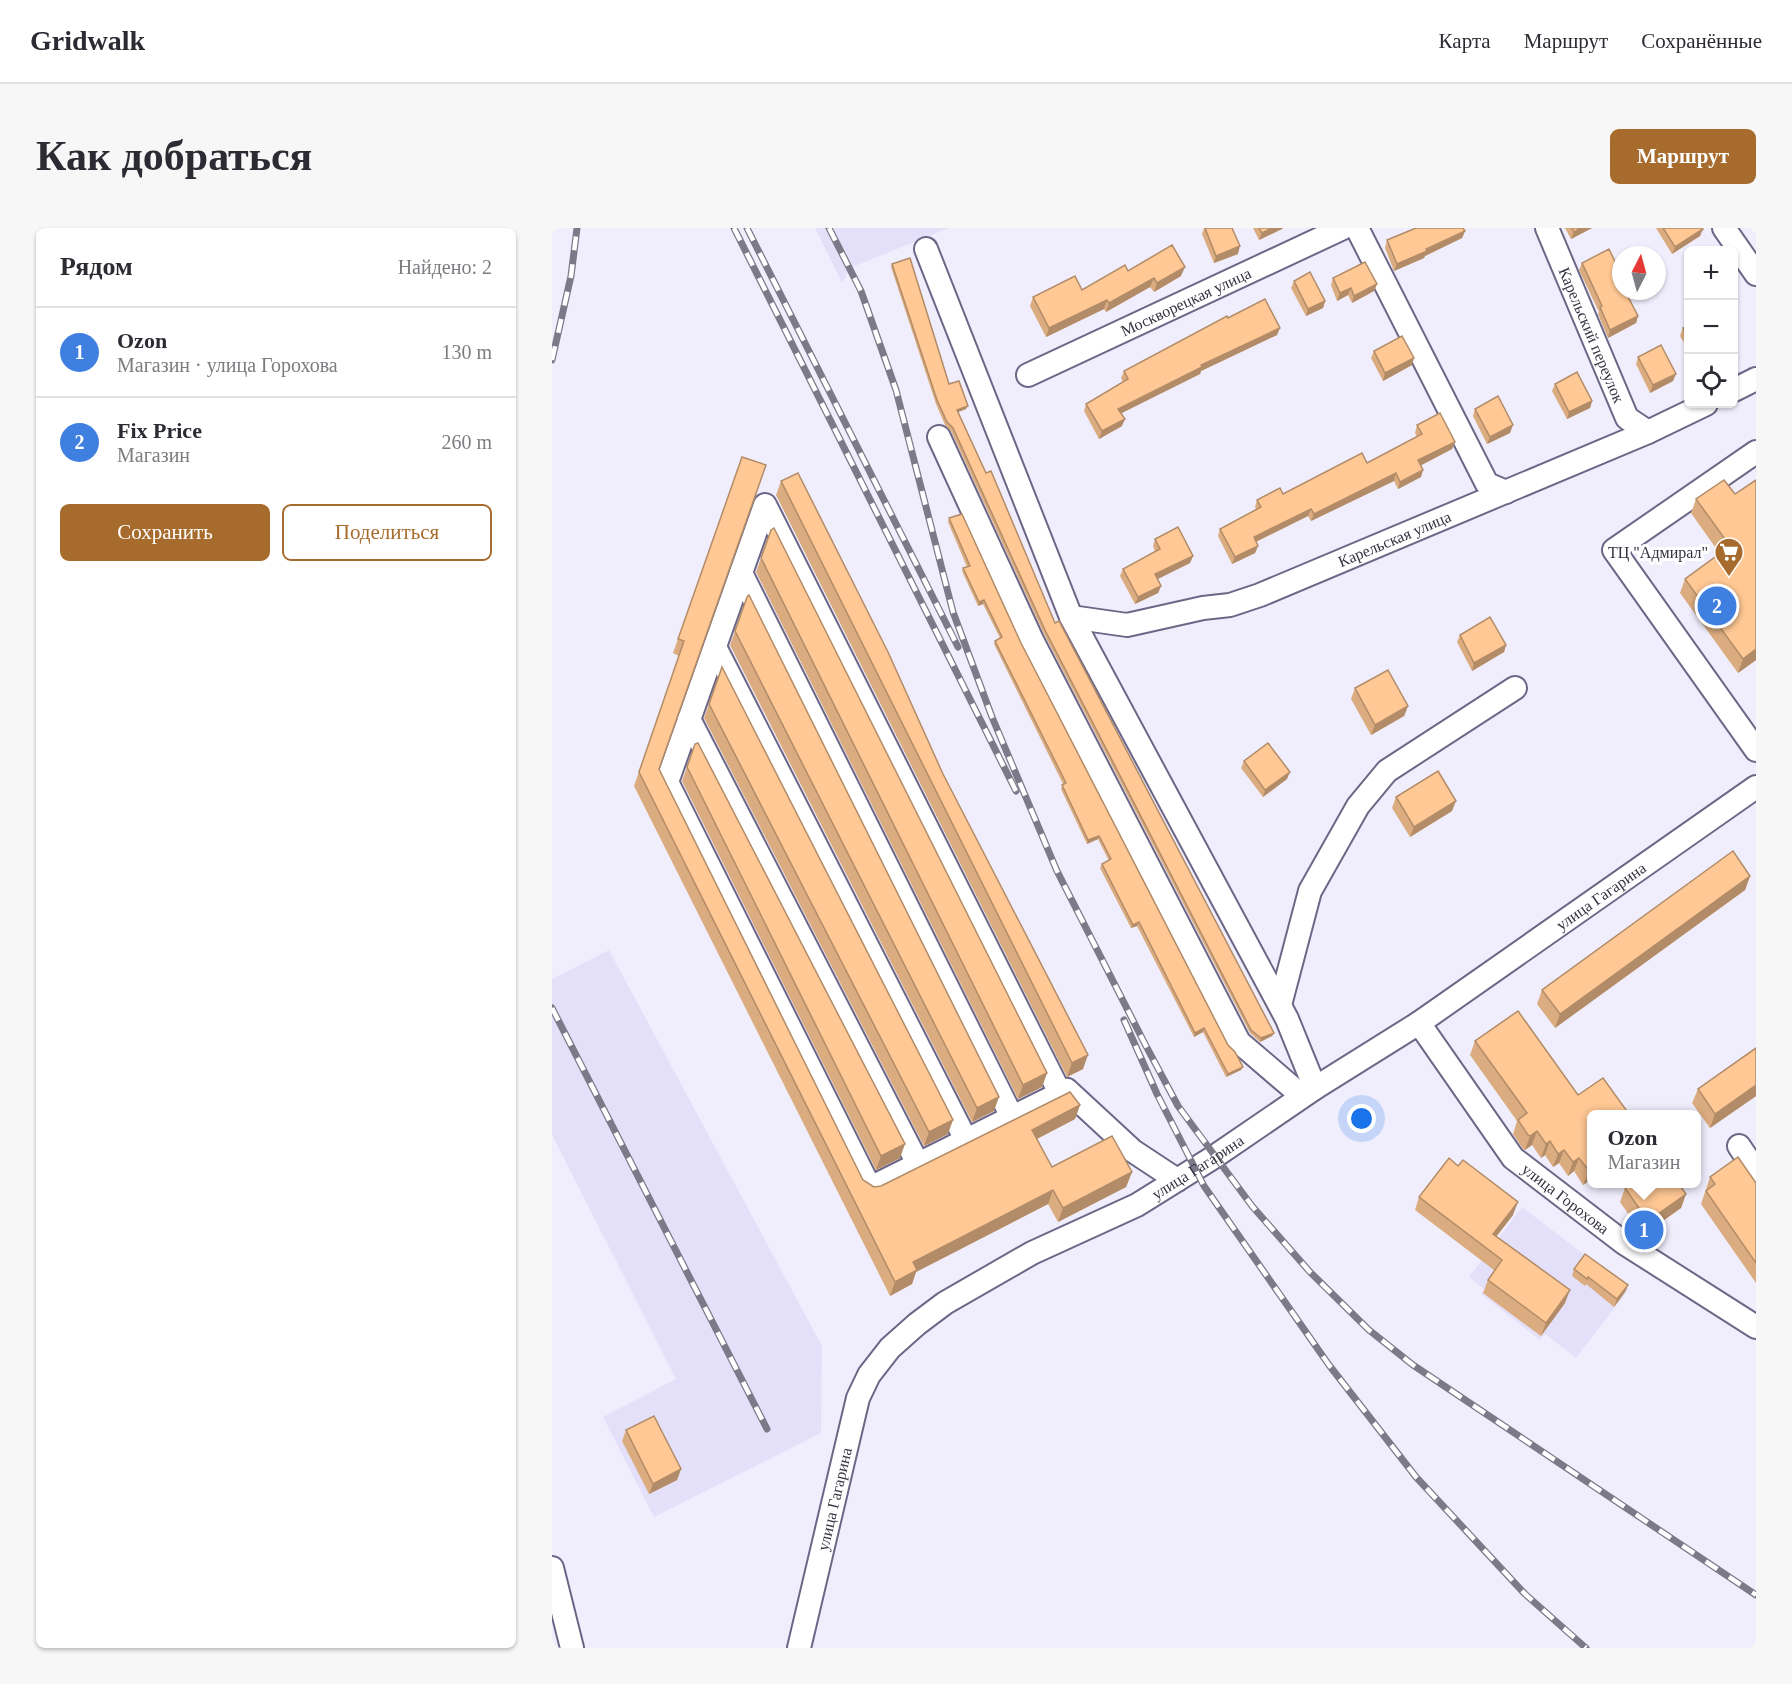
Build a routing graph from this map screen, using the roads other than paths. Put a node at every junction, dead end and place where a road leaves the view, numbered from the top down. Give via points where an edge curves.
1 (1343, 228) edge
2 (1357, 228) edge
3 (1547, 228) edge
4 (1724, 228) edge
5 (926, 249) dead end
6 (1756, 274) edge
7 (1028, 375) dead end
8 (1756, 379) edge
9 (1738, 388) edge
10 (1698, 408) edge
11 (1648, 432) junction
12 (939, 436) dead end
13 (1756, 452) edge
14 (1506, 492) junction
15 (741, 573) junction
16 (1071, 617) junction
17 (715, 647) junction
18 (1515, 688) dead end
19 (689, 719) junction
20 (1756, 750) edge
21 (1756, 787) edge
22 (1280, 1005) junction
23 (1419, 1023) junction
24 (1309, 1092) junction
25 (1060, 1093) junction
26 (1012, 1117) junction
27 (966, 1140) junction
28 (1738, 1146) dead end
29 (918, 1164) junction
30 (1756, 1171) edge
31 (1177, 1180) junction
32 (1756, 1327) edge
33 (552, 1568) edge
34 (572, 1648) edge
35 (799, 1648) edge

1 - 7 street, Москворецкая улица
2 - 14 street via 1487,484
3 - 11 street, Карельский переулок via 1627,418
4 - 6 street
5 - 16 street
8 - 9 street
10 - 11 street, Карельская улица
11 - 14 street, Карельская улица
12 - 24 street via 1032,640 1239,1042
13 - 20 street via 1614,550
14 - 16 street, Карельская улица via 1230,605 1127,625
15 - 17 street
15 - 25 street via 765,505
15 - 26 street
16 - 22 street
17 - 19 street
17 - 27 street
18 - 22 street via 1387,771 1358,806 1310,891
19 - 29 street
19 - 29 street via 668,782 870,1188
21 - 23 street, улица Гагарина
22 - 24 street
23 - 24 street, улица Гагарина
23 - 32 street, улица Горохова via 1513,1158 1624,1243
24 - 31 street, улица Гагарина
25 - 26 street
25 - 31 street via 1067,1090 1133,1151
26 - 27 street
27 - 29 street
28 - 30 street
31 - 35 street, улица Гагарина via 1137,1205 1032,1253 945,1304 890,1348 869,1375 858,1398
33 - 34 street

